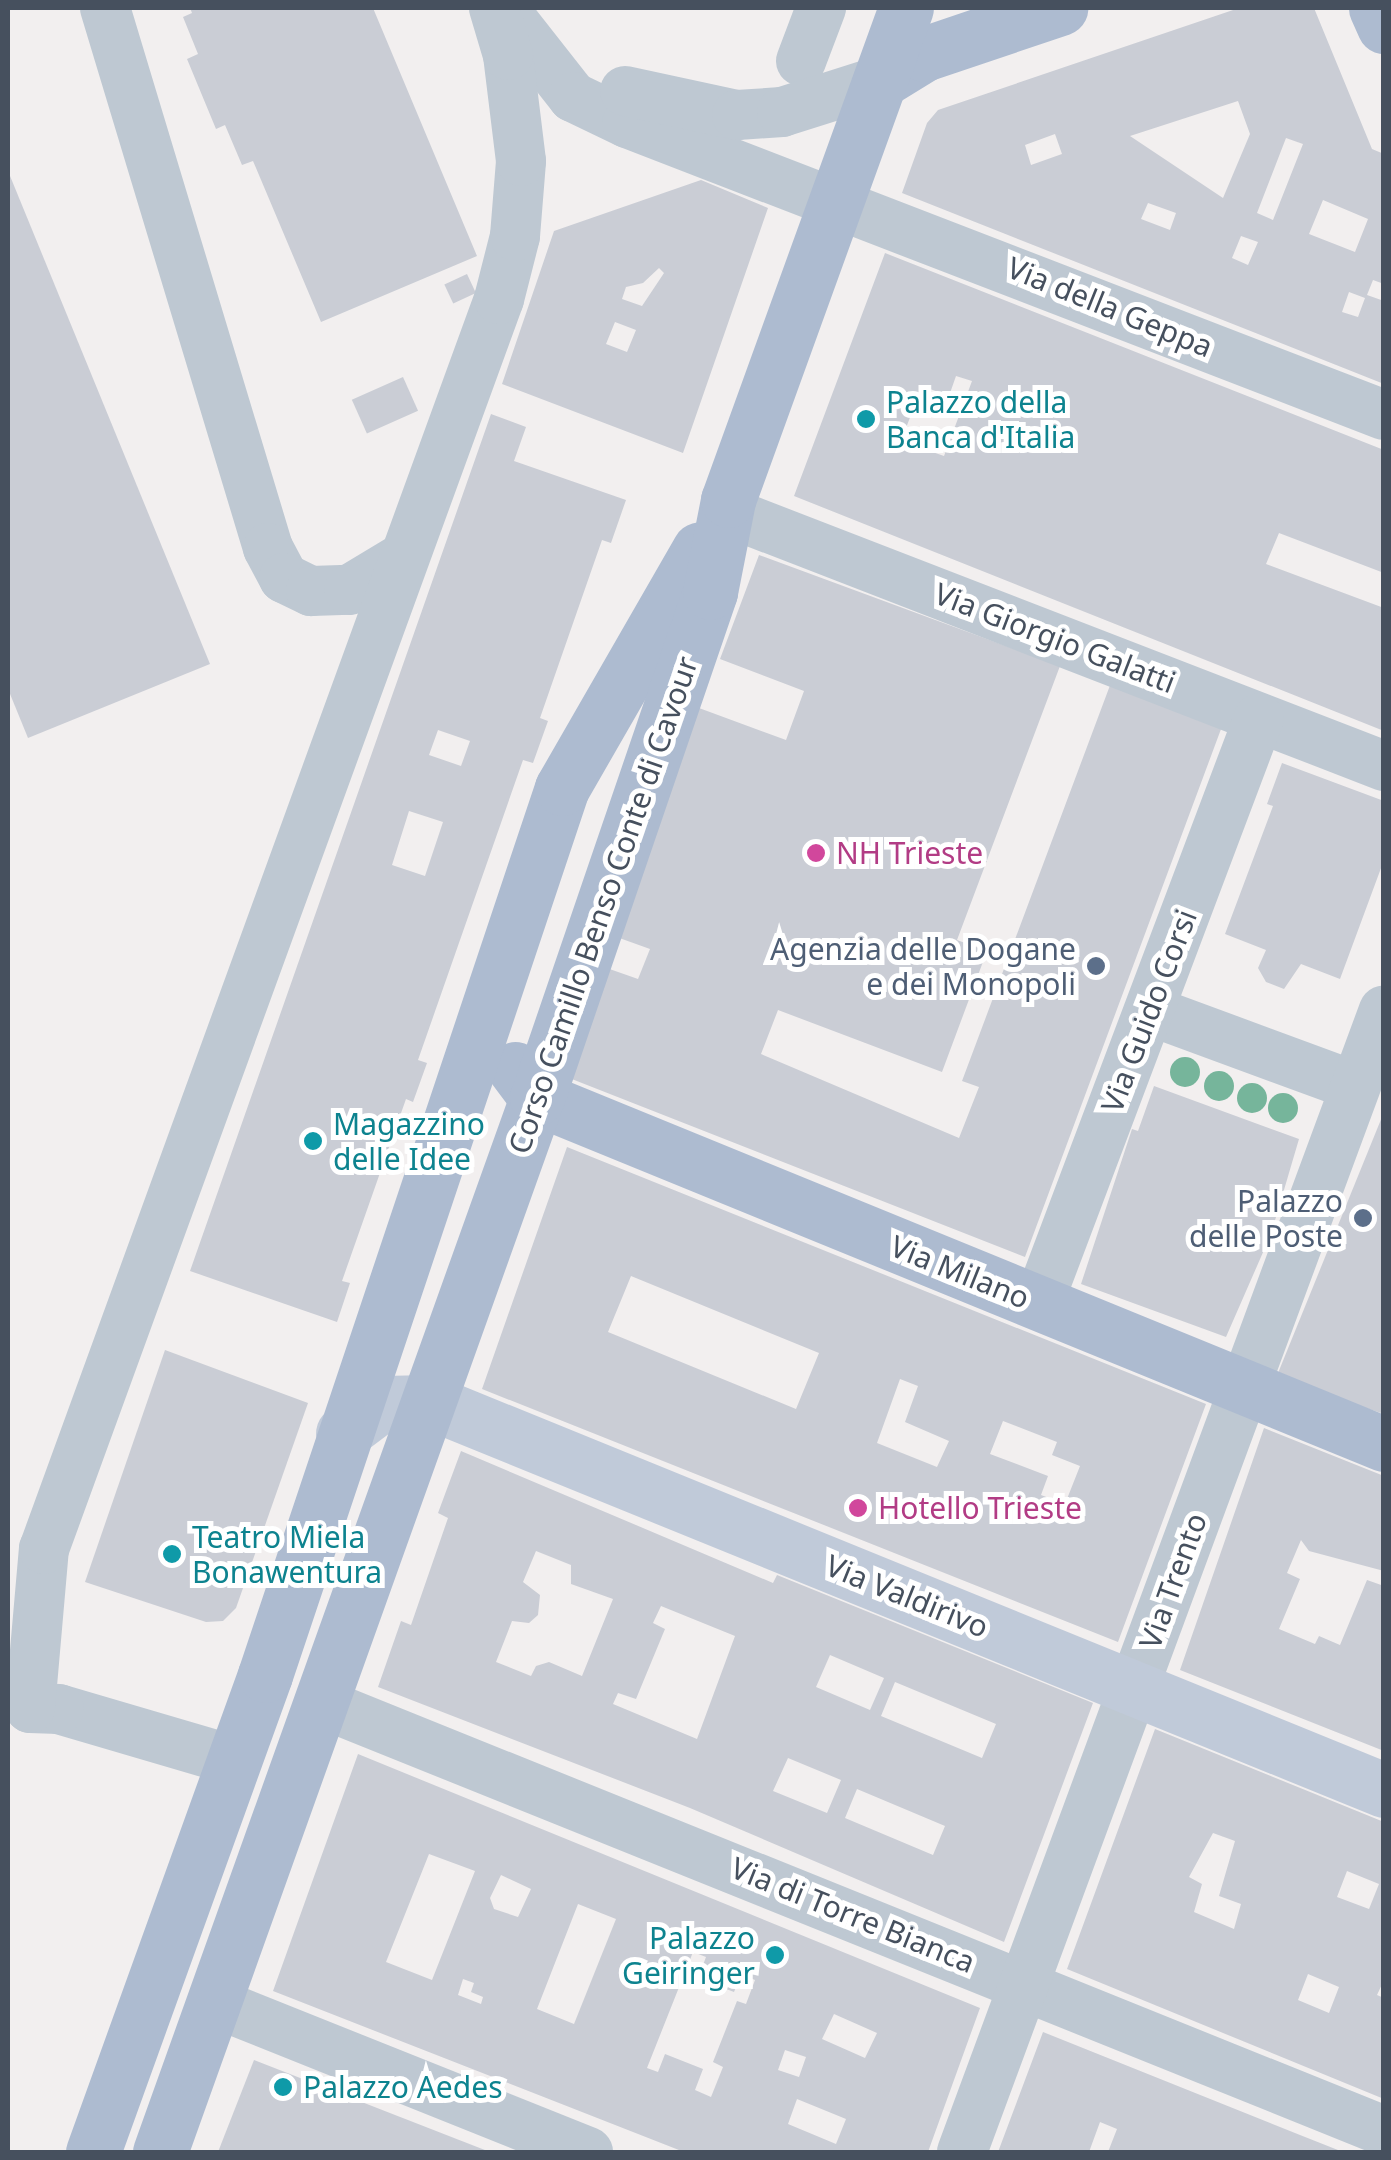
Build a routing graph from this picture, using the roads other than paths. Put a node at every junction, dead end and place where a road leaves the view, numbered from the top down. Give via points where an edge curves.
1 (105, 8) edge
2 (494, 8) edge
3 (507, 8) edge
4 (821, 8) edge
5 (906, 8) edge
6 (1060, 8) edge
7 (1376, 8) edge
8 (1384, 26) edge
9 (801, 61) dead end
10 (880, 81) junction
11 (837, 199) junction
12 (1384, 415) edge
13 (727, 505) junction
14 (404, 557) junction
15 (664, 612) junction
16 (1259, 718) junction
17 (1384, 766) edge
18 (1384, 1010) edge
19 (1170, 1018) dead end
20 (1341, 1081) dead end
21 (537, 1098) junction
22 (1038, 1304) junction
23 (1244, 1389) junction
24 (430, 1402) junction
25 (343, 1432) junction
26 (1384, 1444) edge
27 (1134, 1688) junction
28 (321, 1703) junction
29 (232, 1760) junction
30 (1384, 1790) edge
31 (1024, 1985) junction
32 (213, 2002) junction
33 (1384, 2131) edge
34 (93, 2152) edge
35 (160, 2152) edge
36 (588, 2152) edge
37 (962, 2152) edge

1 - 14 street via 284,578 311,591 348,590
2 - 14 street via 517,108 515,236 499,299
3 - 10 street via 564,65 677,107 736,115 782,112
3 - 11 street, Via della Geppa via 574,98
4 - 9 street
5 - 10 main road, Corso Camillo Benso Conte di Cavour
6 - 10 main road via 924,54
7 - 8 main road
10 - 11 main road, Corso Camillo Benso Conte di Cavour
11 - 12 street, Via della Geppa
11 - 13 main road, Corso Camillo Benso Conte di Cavour
13 - 15 main road, Corso Camillo Benso Conte di Cavour
13 - 16 street, Via Giorgio Galatti
13 - 21 main road, Corso Camillo Benso Conte di Cavour via 704,610
14 - 29 street via 44,1548 30,1708 59,1708
15 - 21 main road via 515,1037 515,1072
15 - 25 main road, Corso Camillo Benso Conte di Cavour via 562,788
16 - 17 street, Via Giorgio Galatti
16 - 22 street, Via Guido Corsi
18 - 23 street, Via Trento
19 - 20 street
21 - 22 main road, Via Milano
21 - 24 main road, Corso Camillo Benso Conte di Cavour
22 - 23 main road, Via Milano
23 - 26 main road, Via Milano
23 - 27 street, Via Trento
24 - 25 main road via 384,1403
24 - 27 main road, Via Valdirivo
24 - 28 main road, Corso Camillo Benso Conte di Cavour
25 - 29 main road, Corso Camillo Benso Conte di Cavour
27 - 30 main road, Via Valdirivo
27 - 31 street, Via Trento
28 - 31 street, Via di Torre Bianca
28 - 32 main road, Corso Camillo Benso Conte di Cavour
29 - 34 main road, Corso Camillo Benso Conte di Cavour
31 - 33 street, Via di Torre Bianca
31 - 37 street, Via Trento
32 - 35 main road, Corso Camillo Benso Conte di Cavour
32 - 36 street

